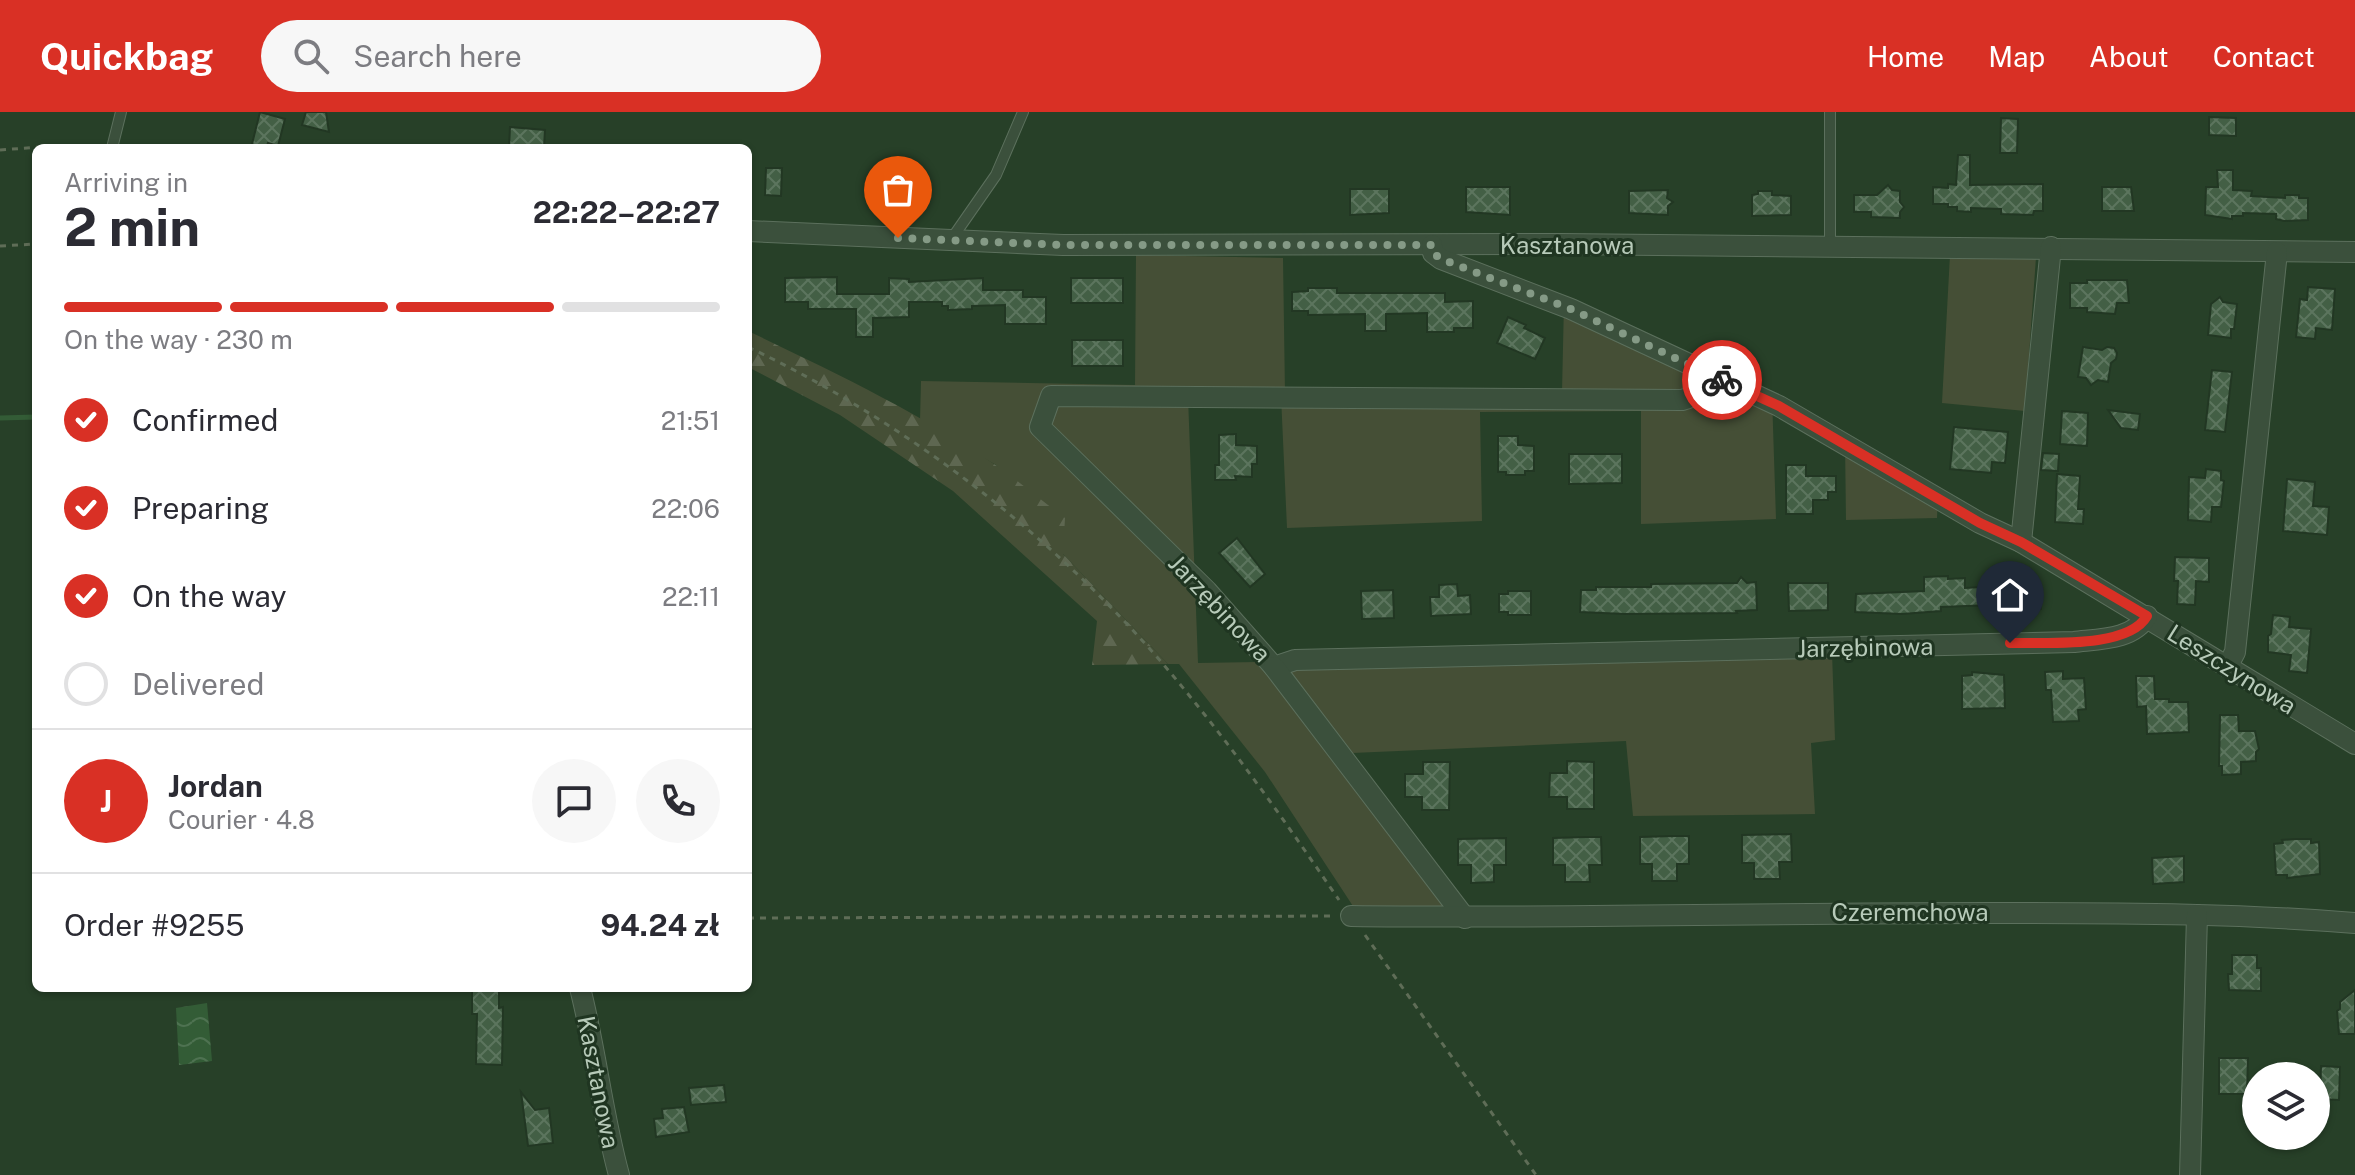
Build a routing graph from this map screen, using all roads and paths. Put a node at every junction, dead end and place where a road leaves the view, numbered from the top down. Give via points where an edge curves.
1 (121, 112) edge
2 (1023, 112) edge
3 (1830, 112) edge
4 (113, 144) edge
5 (32, 148) edge
6 (0, 150) edge
7 (752, 231) edge
8 (954, 241) junction
9 (32, 244) edge
10 (1432, 245) junction
11 (0, 246) edge
12 (1830, 246) junction
13 (2051, 247) junction
14 (2277, 252) junction
15 (2355, 252) edge
16 (752, 349) edge
17 (1713, 376) junction
18 (2021, 542) junction
19 (2147, 616) junction
20 (1274, 667) junction
21 (2227, 667) junction
22 (2355, 744) edge
23 (2197, 915) junction
24 (1351, 916) junction
25 (752, 918) edge
26 (1465, 918) junction
27 (2355, 923) edge
28 (581, 992) edge
29 (619, 1175) edge
30 (1536, 1175) edge
31 (2190, 1175) edge

1 - 4 lane
2 - 8 lane via 996,175
3 - 12 lane
5 - 6 path
7 - 8 street, Kasztanowa
8 - 10 street, Kasztanowa
9 - 11 path
10 - 12 street, Kasztanowa
10 - 17 street, Leszczynowa via 1441,259 1571,309
12 - 13 street, Kasztanowa
13 - 14 street, Kasztanowa
13 - 18 street
14 - 15 street, Kasztanowa
14 - 21 street via 2235,652
16 - 24 path via 897,432 1053,551 1188,694
17 - 18 street, Leszczynowa via 1779,406
17 - 20 street, Jarzębinowa via 1708,386 1682,400 1051,396 1040,427 1207,591
18 - 19 street, Leszczynowa
19 - 20 street, Jarzębinowa via 2131,632 2074,642 1295,660
19 - 21 street, Leszczynowa
20 - 26 street
21 - 22 street, Leszczynowa
23 - 26 street, Czeremchowa via 1816,912
23 - 27 street, Czeremchowa
23 - 31 street
24 - 25 path
24 - 26 street, Czeremchowa
24 - 30 path
28 - 29 street, Kasztanowa

